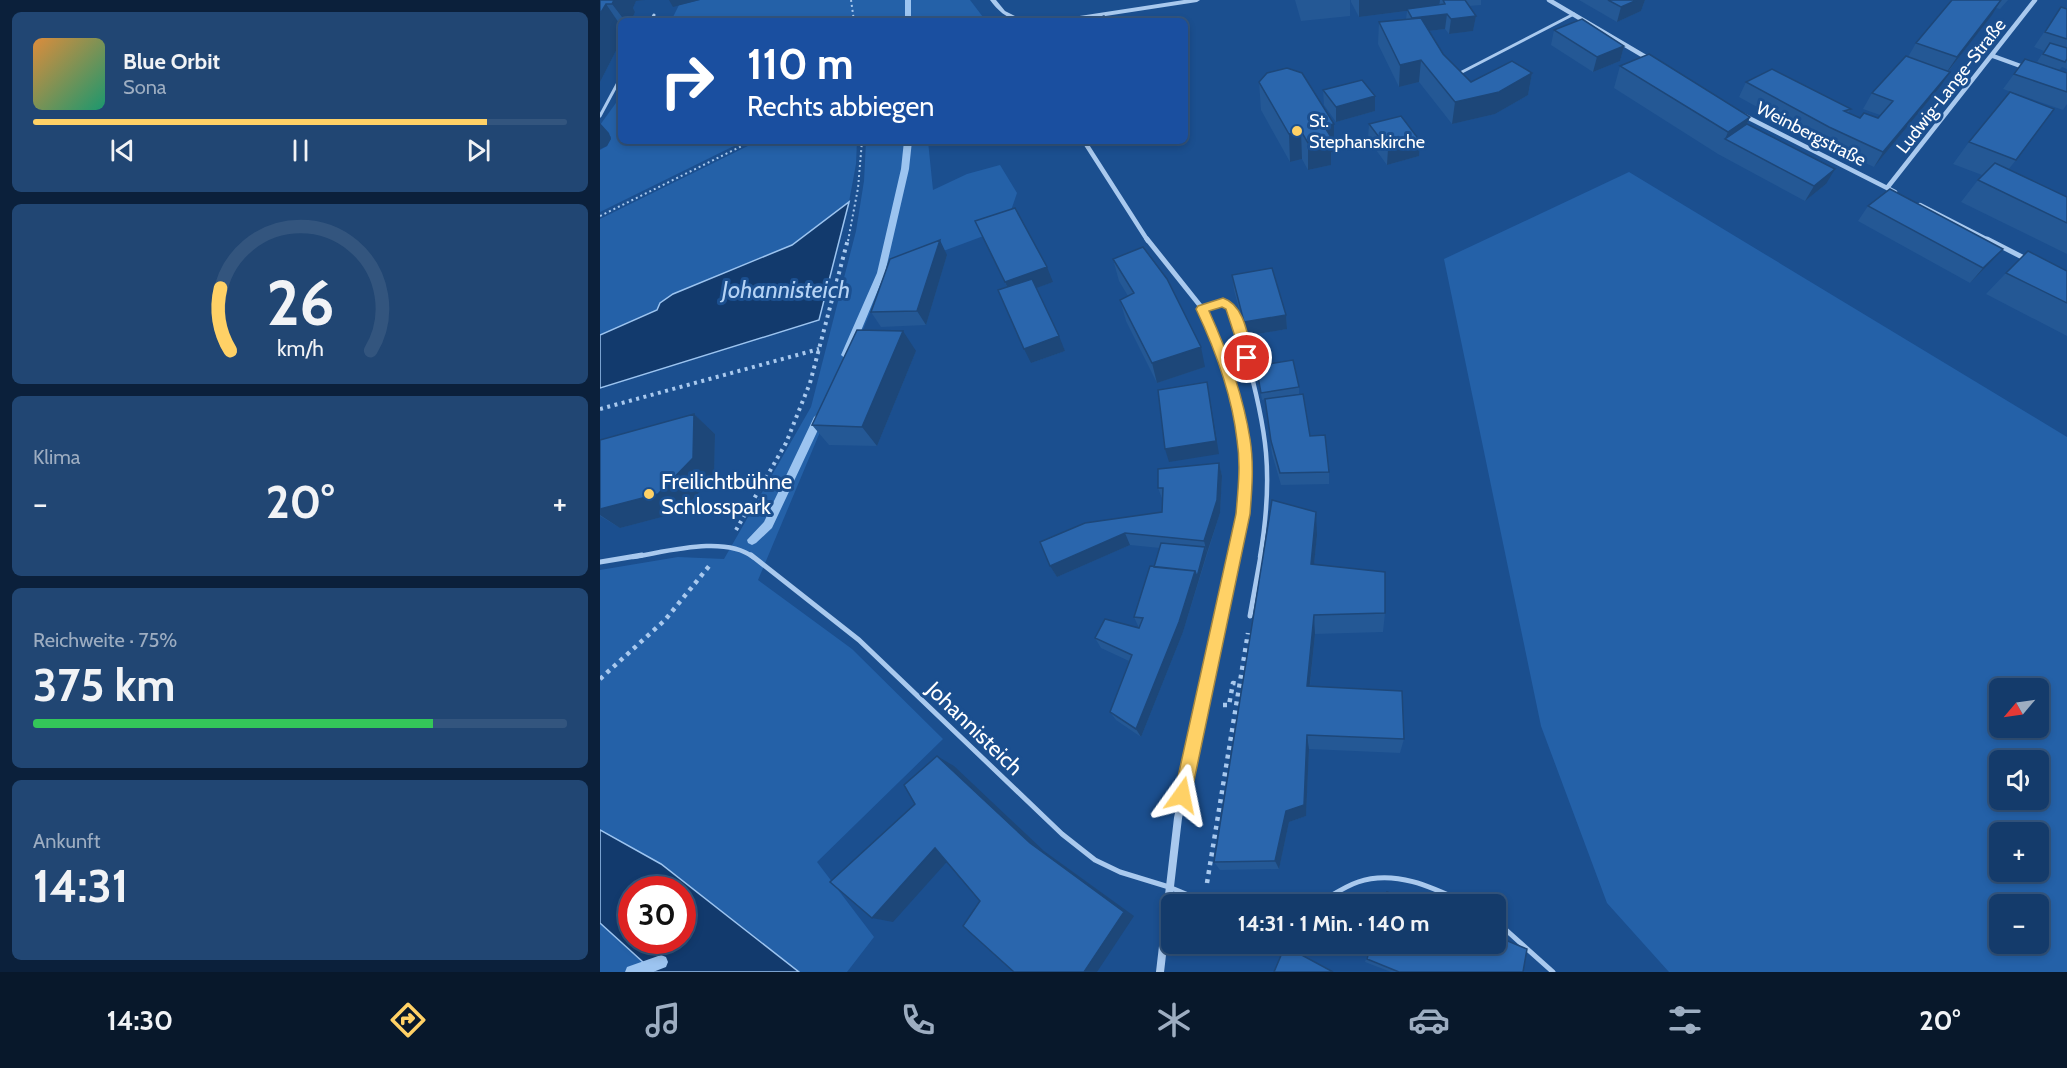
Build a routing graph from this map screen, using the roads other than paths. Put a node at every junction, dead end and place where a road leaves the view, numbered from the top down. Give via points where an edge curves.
1 (993, 0) edge
2 (1197, 0) edge
3 (1549, 0) edge
4 (2035, 0) edge
5 (1185, 1) edge
6 (1574, 14) junction
7 (654, 15) dead end
8 (652, 18) edge
9 (1016, 18) edge
10 (1079, 18) edge
11 (1993, 56) junction
12 (1652, 61) edge
13 (2035, 71) edge
14 (1460, 73) edge
15 (618, 83) edge
16 (1739, 113) edge
17 (600, 116) edge
18 (1086, 144) edge
19 (1887, 188) junction
20 (1898, 194) edge
21 (1919, 204) edge
22 (2035, 264) edge
23 (1202, 309) junction
24 (600, 562) edge
25 (1250, 616) road end
26 (1169, 887) junction
27 (1186, 894) edge
28 (1335, 894) edge
29 (1443, 894) edge
30 (1506, 930) edge
31 (1160, 972) edge
32 (1553, 972) edge

1 - 9 street via 1003,12
2 - 5 street
3 - 6 street
4 - 11 street, Ludwig-Lange-Straße
5 - 10 street
6 - 12 street
6 - 14 lane
7 - 8 lane
11 - 13 street
11 - 19 street, Ludwig-Lange-Straße
15 - 17 lane
16 - 19 street, Weinbergstraße
18 - 23 street via 1149,243
19 - 20 street, Weinbergstraße
21 - 22 street
23 - 25 lane via 1223,302 1235,316 1265,436 1269,489
23 - 26 street via 1219,345 1231,388 1244,440 1246,477 1243,514 1178,818
24 - 26 lane, Johannisteich via 696,547 726,546 749,554 859,640 1062,834 1095,860
26 - 27 lane, Johannisteich
26 - 31 street
28 - 29 lane via 1356,882 1379,876 1409,880
30 - 32 lane

